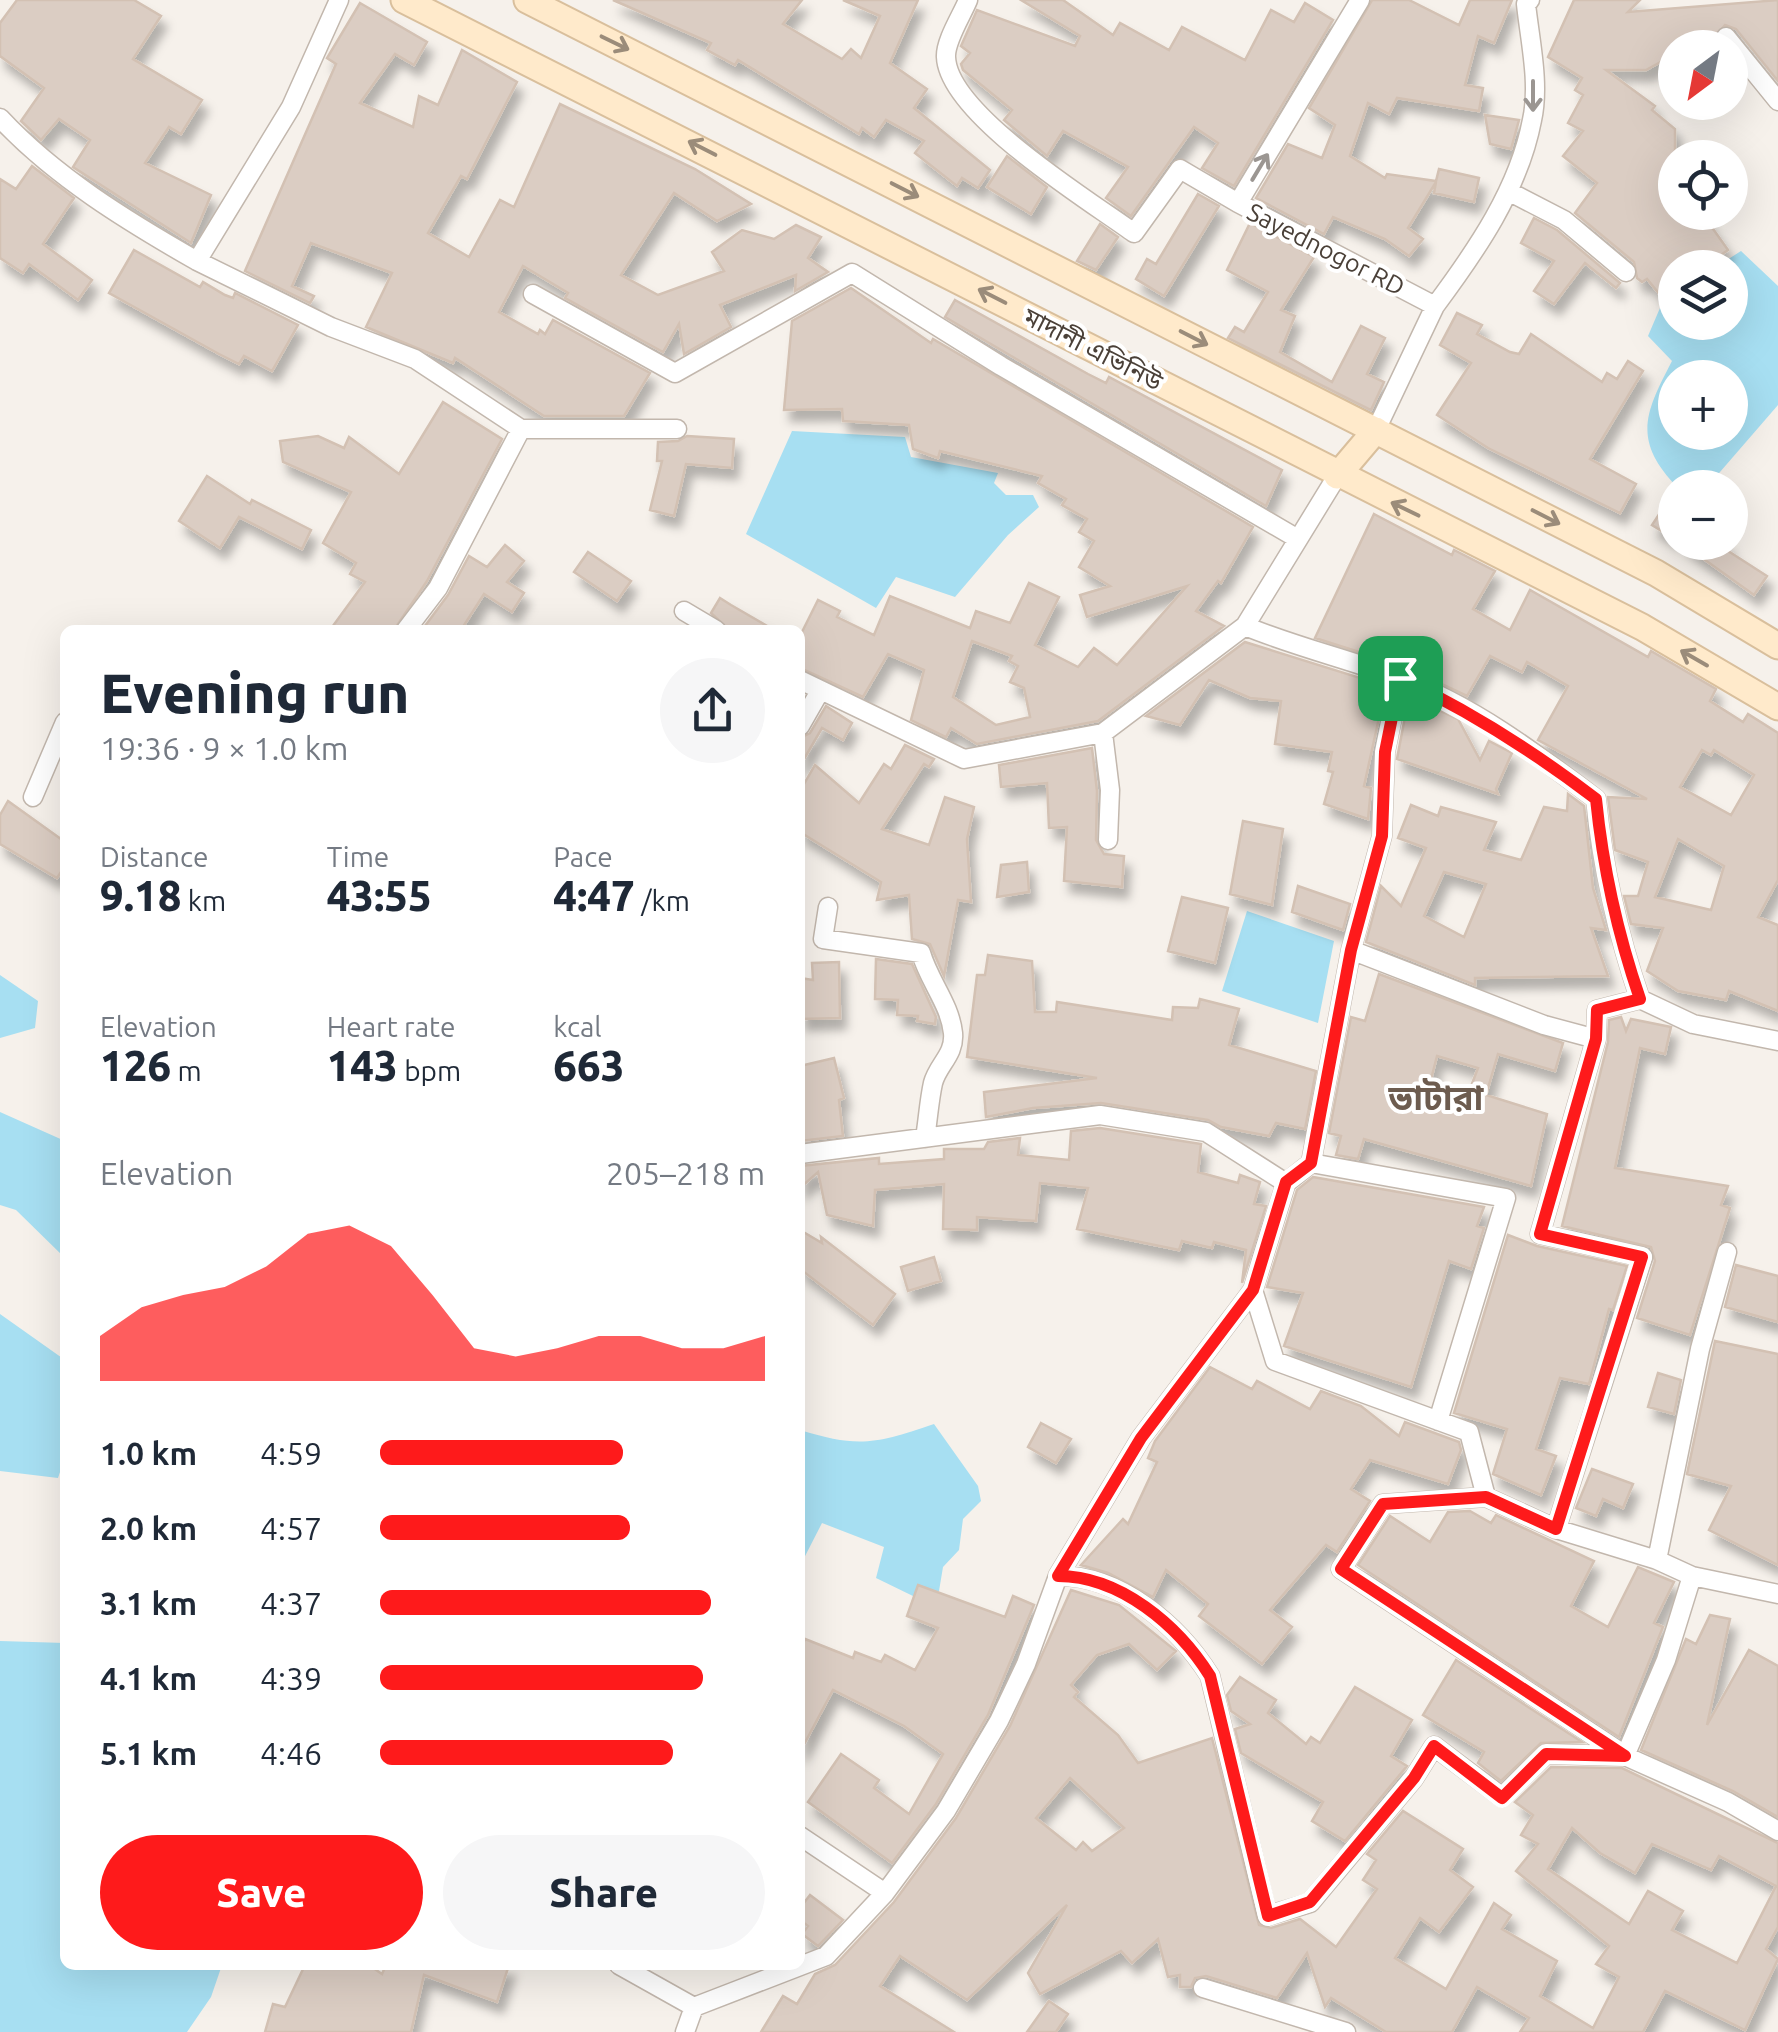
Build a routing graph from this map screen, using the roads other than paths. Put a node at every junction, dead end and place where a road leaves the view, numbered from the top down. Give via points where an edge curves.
1 (339, 0) edge
2 (404, 0) edge
3 (528, 0) edge
4 (968, 0) edge
5 (1360, 0) edge
6 (1530, 0) edge
7 (1748, 64) edge
8 (1778, 101) edge
9 (0, 118) edge
10 (1508, 191) junction
11 (1238, 203) junction
12 (197, 262) junction
13 (1626, 272) dead end
14 (532, 294) dead end
15 (1435, 306) junction
16 (522, 429) junction
17 (677, 429) dead end
18 (1376, 430) junction
19 (1337, 476) junction
20 (1298, 539) junction
21 (684, 611) dead end
22 (410, 625) edge
23 (708, 625) edge
24 (1245, 626) junction
25 (1778, 646) edge
26 (1400, 678) junction
27 (805, 683) edge
28 (820, 692) junction
29 (1778, 707) edge
30 (805, 718) edge
31 (1103, 733) junction
32 (60, 734) edge
33 (33, 797) dead end
34 (1108, 840) dead end
35 (828, 907) dead end
36 (1351, 950) junction
37 (1640, 999) junction
38 (1596, 1039) junction
39 (1778, 1041) edge
40 (925, 1138) junction
41 (805, 1152) edge
42 (1311, 1163) junction
43 (1286, 1182) junction
44 (1727, 1252) dead end
45 (1253, 1290) junction
46 (1438, 1421) junction
47 (1486, 1497) junction
48 (1556, 1529) junction
49 (1657, 1560) junction
50 (1058, 1576) junction
51 (1692, 1576) junction
52 (1778, 1594) edge
53 (1625, 1756) junction
54 (1778, 1830) edge
55 (805, 1839) edge
56 (885, 1894) junction
57 (805, 1964) edge
58 (627, 1970) edge
59 (790, 1970) edge
60 (1203, 1988) dead end
61 (694, 2007) junction
62 (685, 2032) edge
63 (1346, 2032) edge

1 - 12 street via 291,107
19 -> 2 main road, মাদানী এভিনিউ
3 -> 18 main road
4 - 11 street via 945,56 954,83 1038,168 1134,233 1180,168
11 -> 5 street, Sayednogor RD
6 -> 10 street, Sayednogor RD via 1532,120
7 - 8 street
9 - 12 street via 31,151
10 - 13 street via 1564,220
10 - 15 street, Sayednogor RD via 1473,256
11 - 15 street, Sayednogor RD
12 - 16 street via 331,327 416,359
14 - 20 street via 675,374 852,273
15 - 18 street
16 - 17 street
16 - 22 street via 438,588
18 - 19 main road
18 -> 25 main road via 1656,573
19 - 20 street
29 -> 19 main road, মাদানী এভিনিউ via 1642,628
20 - 24 street
21 - 23 street
24 - 26 street
24 - 31 street
26 - 36 street via 1385,752 1382,836
26 - 37 street via 1522,743 1596,799 1610,901
27 - 28 street
28 - 30 street
28 - 31 street via 964,759
31 - 34 street
32 - 33 street
35 - 40 street via 823,939 920,953 941,994 952,1052 934,1079
36 - 38 street
36 - 42 street
37 - 38 street via 1597,1010
37 - 39 street via 1693,1024
38 - 48 street via 1540,1234 1642,1257
40 - 41 street
40 - 43 street via 1100,1115 1206,1132
42 - 43 street
42 - 46 street via 1506,1198
43 - 45 street
44 - 49 street
45 - 46 street via 1275,1361
45 - 50 street via 1141,1438
46 - 47 street via 1469,1432
47 - 48 street
47 - 53 street via 1383,1504 1341,1569
48 - 49 street
49 - 51 street
50 - 53 street via 1079,1576 1153,1611 1202,1663 1219,1708 1268,1916 1310,1902 1434,1746 1502,1798 1546,1754
50 - 56 street via 999,1721
51 - 52 street
51 - 53 street
53 - 54 street
55 - 56 street
56 - 57 street via 826,1956
58 - 61 street
59 - 61 street
60 - 63 street
61 - 62 street

